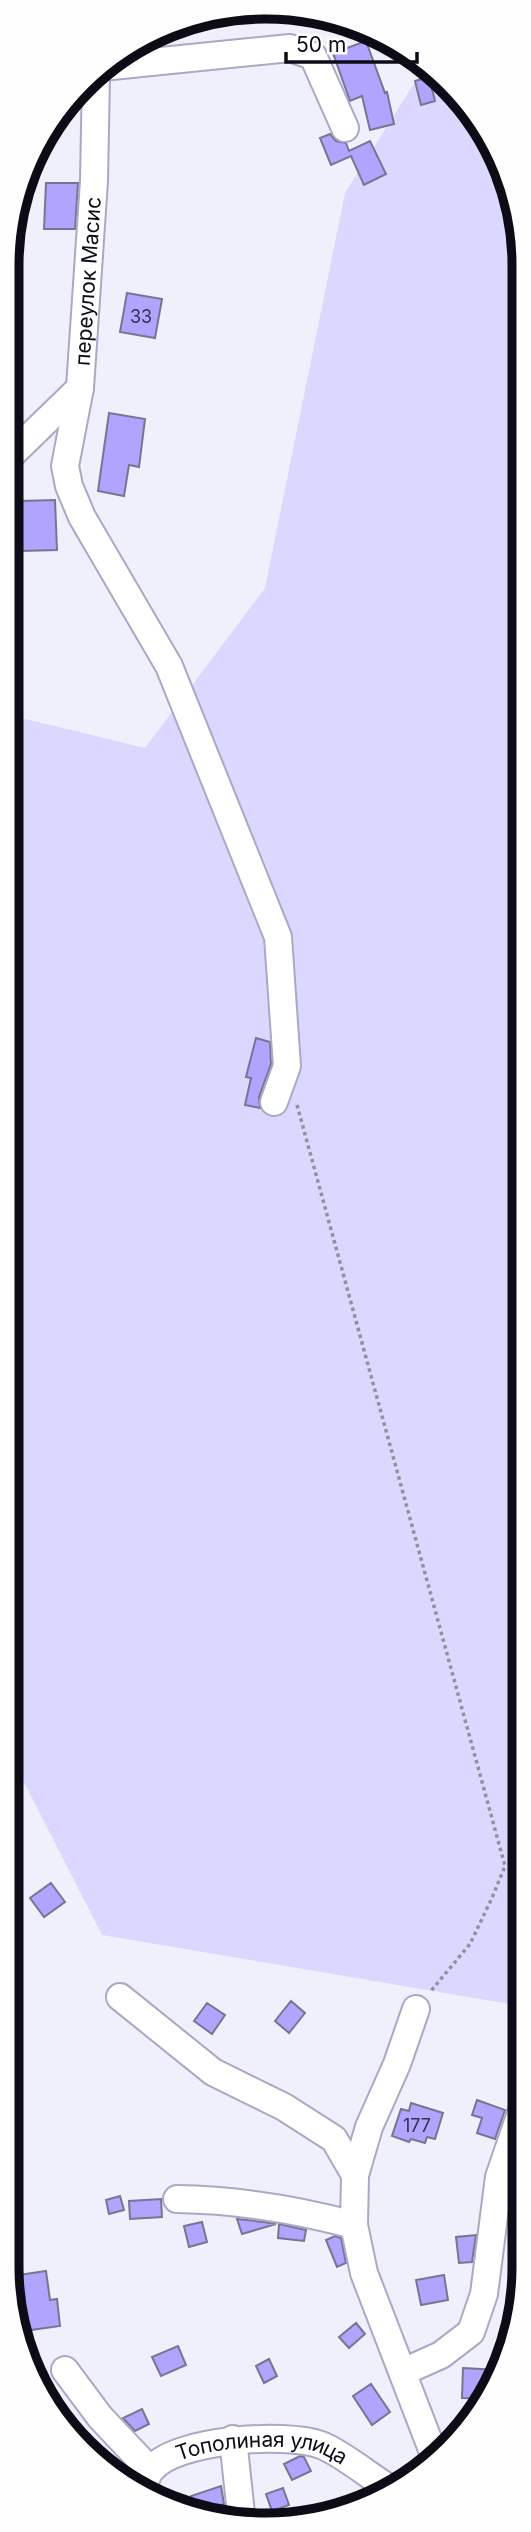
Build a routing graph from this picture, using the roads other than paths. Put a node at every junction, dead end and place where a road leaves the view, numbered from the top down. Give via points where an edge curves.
1 (123, 65) edge
2 (96, 87) edge
3 (345, 128) dead end
4 (80, 388) junction
5 (19, 447) edge
6 (274, 1102) dead end
7 (120, 1997) dead end
8 (416, 2009) road end
9 (512, 2139) edge
10 (355, 2175) junction
11 (177, 2199) dead end
12 (354, 2225) junction
13 (65, 2370) dead end
14 (403, 2372) junction
15 (233, 2439) junction
16 (432, 2449) edge
17 (147, 2480) edge
18 (382, 2483) edge
19 (241, 2511) edge

1 - 3 street via 290,48 313,57
2 - 4 street, переулок Масис
4 - 5 street, переулок Масис
4 - 6 street via 65,466 69,485 82,517 169,666 278,937 286,1066
7 - 10 street via 213,2072 284,2107 334,2139
8 - 10 street
9 - 14 street via 499,2177 484,2294 471,2332 441,2355
10 - 12 street
11 - 12 street via 264,2205
12 - 14 street via 364,2273
13 - 17 street
14 - 16 street
15 - 17 street, Тополиная улица via 166,2458
15 - 18 street, Тополиная улица via 278,2438 321,2445
15 - 19 street

